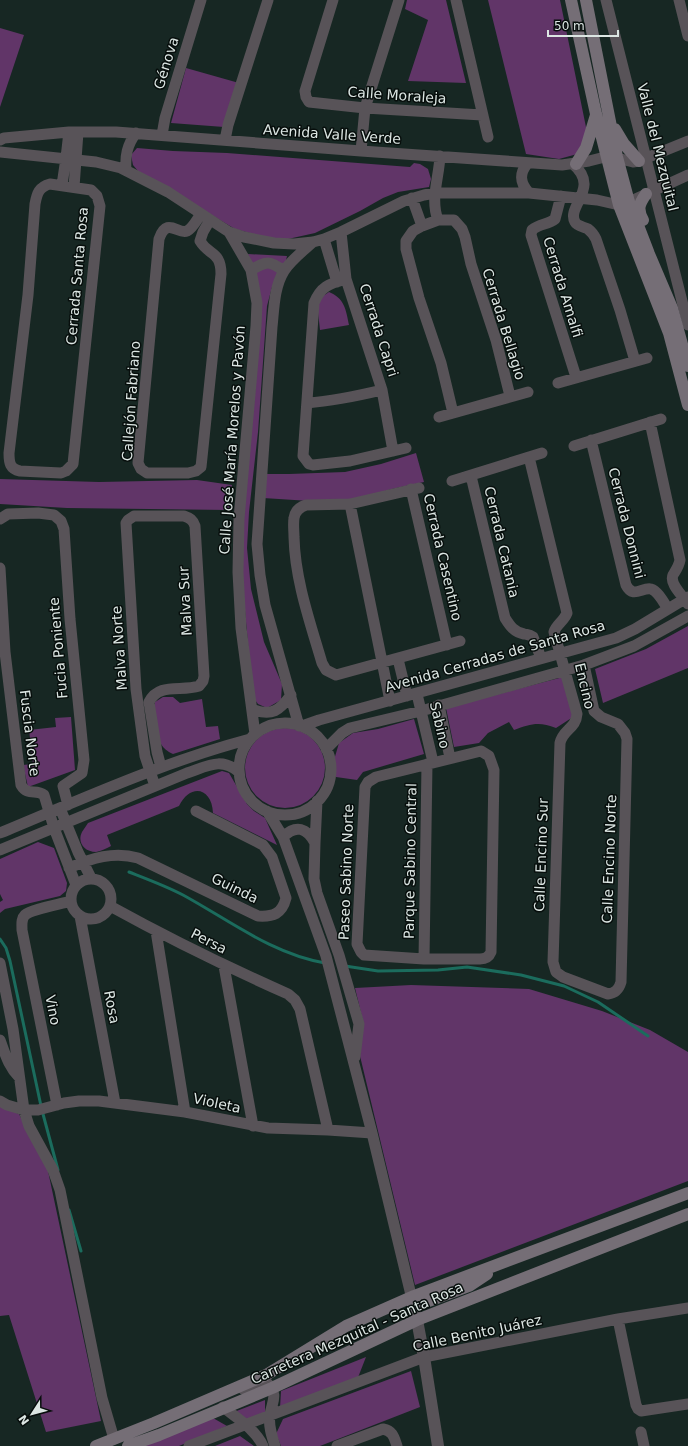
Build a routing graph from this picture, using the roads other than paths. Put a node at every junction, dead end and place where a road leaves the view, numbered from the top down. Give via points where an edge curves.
1 (201, 0) edge
2 (268, 0) edge
3 (333, 0) edge
4 (399, 0) edge
5 (456, 0) edge
6 (571, 0) edge
7 (586, 0) edge
8 (606, 0) edge
9 (679, 0) edge
10 (688, 36) edge
11 (365, 108) junction
12 (602, 114) junction
13 (482, 115) junction
14 (73, 132) junction
15 (136, 134) junction
16 (162, 135) junction
17 (488, 137) dead end
18 (0, 140) edge
19 (225, 140) junction
20 (688, 141) edge
21 (0, 152) edge
22 (361, 152) junction
23 (440, 156) junction
24 (612, 157) junction
25 (71, 159) junction
26 (642, 160) junction
27 (527, 164) junction
28 (575, 164) junction
29 (126, 170) junction
30 (688, 175) edge
31 (62, 185) junction
32 (74, 187) junction
33 (649, 192) junction
34 (435, 193) junction
35 (529, 193) junction
36 (562, 196) junction
37 (412, 198) junction
38 (580, 199) junction
39 (624, 203) junction
40 (205, 217) junction
41 (438, 220) junction
42 (422, 226) junction
43 (229, 232) junction
44 (341, 232) junction
45 (324, 239) junction
46 (312, 242) junction
47 (251, 270) junction
48 (284, 271) junction
49 (341, 281) junction
50 (672, 308) junction
51 (688, 325) edge
52 (647, 358) dead end
53 (635, 361) junction
54 (688, 366) edge
55 (576, 377) junction
56 (558, 383) dead end
57 (382, 390) junction
58 (528, 392) dead end
59 (510, 396) junction
60 (307, 403) junction
61 (688, 405) edge
62 (453, 413) junction
63 (439, 417) dead end
64 (661, 418) dead end
65 (650, 422) junction
66 (590, 440) junction
67 (574, 446) dead end
68 (406, 448) dead end
69 (393, 451) junction
70 (542, 453) dead end
71 (529, 457) junction
72 (471, 476) junction
73 (452, 481) dead end
74 (350, 504) junction
75 (0, 519) edge
76 (126, 523) joint
77 (0, 568) edge
78 (687, 600) edge
79 (668, 609) junction
80 (688, 616) edge
81 (460, 641) dead end
82 (447, 645) junction
83 (561, 653) junction
84 (541, 658) junction
85 (398, 659) junction
86 (382, 662) junction
87 (584, 665) junction
88 (566, 670) junction
89 (136, 689) junction
90 (159, 690) junction
91 (291, 695) junction
92 (412, 695) junction
93 (390, 701) junction
94 (439, 705) junction
95 (252, 709) junction
96 (421, 711) junction
97 (300, 726) junction
98 (625, 733) joint
99 (252, 737) junction
100 (560, 743) joint
101 (326, 749) junction
102 (450, 758) junction
103 (430, 763) junction
104 (161, 767) junction
105 (149, 771) junction
106 (239, 772) junction
107 (155, 786) junction
108 (317, 801) junction
109 (64, 807) junction
110 (196, 811) dead end
111 (267, 811) junction
112 (49, 812) junction
113 (67, 823) junction
114 (54, 828) junction
115 (0, 833) edge
116 (283, 837) junction
117 (315, 843) junction
118 (0, 850) edge
119 (83, 862) junction
120 (69, 868) junction
121 (91, 878) junction
122 (76, 885) junction
123 (71, 901) junction
124 (110, 906) junction
125 (80, 916) junction
126 (156, 931) junction
127 (424, 959) junction
128 (0, 963) edge
129 (224, 966) junction
130 (554, 968) joint
131 (0, 1040) edge
132 (354, 1065) junction
133 (20, 1077) junction
134 (0, 1101) edge
135 (115, 1103) junction
136 (47, 1107) junction
137 (24, 1110) junction
138 (185, 1112) junction
139 (253, 1126) junction
140 (328, 1130) junction
141 (372, 1133) junction
142 (688, 1193) edge
143 (688, 1214) edge
144 (412, 1302) junction
145 (688, 1308) edge
146 (618, 1319) junction
147 (417, 1320) junction
148 (424, 1357) junction
149 (272, 1388) junction
150 (215, 1397) junction
151 (687, 1406) edge
152 (223, 1407) junction
153 (270, 1415) junction
154 (244, 1424) junction
155 (642, 1432) dead end
156 (114, 1439) junction
157 (96, 1446) edge
158 (128, 1446) edge
159 (188, 1446) edge
160 (263, 1446) edge
161 (275, 1446) edge
162 (337, 1446) edge
163 (397, 1446) edge
164 (438, 1446) edge
165 (644, 1446) edge

1 - 16 street, Génova
2 - 19 street
3 - 11 street, Calle Moraleja via 305,91 307,101 311,104
4 - 11 street
5 - 13 street
6 - 12 main road
7 - 12 main road
8 - 26 street, Valle del Mezquital
9 - 10 street
11 - 13 street, Calle Moraleja
11 - 22 street
12 - 24 main road
12 - 26 main road via 629,150
12 - 28 main road via 586,148
13 - 17 street
14 - 15 street, Avenida Valle Verde
14 - 18 street, Avenida Valle Verde
14 - 25 street
15 - 16 street, Avenida Valle Verde
15 - 29 street via 128,148
16 - 19 street, Avenida Valle Verde
19 - 22 street, Avenida Valle Verde
20 - 26 street
21 - 25 street
22 - 23 street, Avenida Valle Verde
23 - 27 street, Avenida Valle Verde
23 - 34 street
24 - 26 street, Avenida Valle Verde via 633,162
24 - 28 street, Avenida Valle Verde
24 - 39 main road
25 - 29 street
25 - 31 street
25 - 32 street
26 - 33 street, Valle del Mezquital
27 - 28 street, Avenida Valle Verde
27 - 35 street via 521,176 523,185
28 - 38 street via 583,176 584,188
29 - 40 street via 168,192
30 - 33 street
31 - 32 street, Cerrada Santa Rosa
31 - 32 street, Cerrada Santa Rosa via 50,184 41,188 36,196 28,295 9,453 11,466 20,472 62,473 73,464 100,206 99,200 91,190
33 - 39 street
33 - 50 main road via 639,205 639,212 664,271
33 - 51 street, Valle del Mezquital
34 - 35 street
34 - 37 street
34 - 41 street
35 - 36 street
36 - 38 street
36 - 55 street, Cerrada Amalfi via 555,219 535,227 531,235
37 - 42 street
37 - 44 street
38 - 39 street
38 - 53 street via 574,220 592,232 596,239
39 - 50 main road
39 - 61 main road via 669,333
40 - 40 street, Callejón Fabriano via 200,239 217,258 221,274 200,467 188,473 147,473 138,463 159,240 164,231 173,227 186,232
40 - 43 street
41 - 42 street, Cerrada Bellagio
41 - 59 street, Cerrada Bellagio via 454,220 462,229 496,340
42 - 62 street, Cerrada Bellagio via 408,236 406,249 419,298 441,362
43 - 46 street via 244,238 274,243
43 - 47 street, Calle José María Morelos y Pavón
44 - 45 street
44 - 49 street
45 - 46 street
45 - 49 street
46 - 48 street
47 - 48 street via 269,262
47 - 95 street, Calle José María Morelos y Pavón via 257,303 239,519 238,572 241,628
48 - 91 street via 275,300 272,327 257,544 265,605
49 - 57 street, Cerrada Capri
49 - 60 street, Cerrada Capri via 324,287 314,303
50 - 54 main road
52 - 53 street
53 - 55 street
55 - 56 street
57 - 60 street, Cerrada Capri
57 - 69 street, Cerrada Capri
58 - 59 street
59 - 62 street, Cerrada Bellagio
60 - 69 street, Cerrada Capri via 303,452 309,464 350,461
62 - 63 street, Cerrada Bellagio
64 - 65 street
65 - 66 street
65 - 78 street via 680,560 673,576 673,583
66 - 67 street
66 - 79 street, Cerrada Donnini via 626,585 634,592 648,589 655,591
68 - 69 street
70 - 71 street, Cerrada Catania
71 - 72 street, Cerrada Catania
71 - 83 street via 567,613 554,632
72 - 73 street
72 - 84 street, Cerrada Catania via 505,618 515,631 533,637
74 - 82 street, Cerrada Casentino via 415,488
74 - 86 street
74 - 86 street, Cerrada Casentino via 306,505 296,511 295,553 299,581 326,670 341,675
75 - 109 street, Fucia Poniente via 8,514 54,515 61,521 64,529 84,760 82,773 62,786
76 - 89 street, Malva Norte
76 - 90 street, Malva Sur via 134,516 184,516 189,517 195,526 204,676 201,684 196,687
77 - 112 street, Fuscia Norte via 5,652 20,777 24,789 44,795
78 - 79 street, Avenida Cerradas de Santa Rosa
79 - 83 street, Avenida Cerradas de Santa Rosa via 625,634
80 - 87 street via 634,646
81 - 82 street
82 - 85 street, Cerrada Casentino
83 - 84 street, Avenida Cerradas de Santa Rosa
83 - 88 street, Encino
84 - 92 street, Avenida Cerradas de Santa Rosa
85 - 86 street, Cerrada Casentino
85 - 92 street
86 - 93 street
87 - 88 street
87 - 98 street, Encino via 594,711 618,724
88 - 94 street
88 - 100 street, Encino via 578,714 574,726 564,733
89 - 90 street
89 - 105 street, Malva Norte
90 - 104 street via 151,697 148,706
91 - 95 street via 284,705 274,712
91 - 97 street
92 - 93 street, Avenida Cerradas de Santa Rosa
92 - 96 street, Sabino
93 - 97 street, Avenida Cerradas de Santa Rosa
94 - 96 street
94 - 102 street, Sabino
95 - 99 street, Calle José María Morelos y Pavón
96 - 101 street via 350,728
96 - 103 street, Sabino
97 - 99 street via 276,724 268,726
97 - 101 street via 308,729
98 - 130 street, Calle Encino Norte via 628,747 621,982 616,991 608,994 563,977
99 - 104 street
99 - 106 street via 242,751
100 - 130 street, Calle Encino Sur
101 - 108 street via 330,764 329,779 326,789
102 - 103 street
102 - 127 street via 481,751 489,756 494,770 491,952 487,958 480,960
103 - 127 street, Parque Sabino Central
103 - 127 street, Paseo Sabino Norte via 371,779 363,792 358,944 361,952 370,956
104 - 105 street
105 - 107 street
105 - 109 street
106 - 107 street via 230,765 214,764
106 - 111 street via 248,795
107 - 113 street
108 - 111 street via 308,808 291,814
108 - 117 street
109 - 112 street
109 - 113 street
110 - 119 street, Guinda via 263,845 268,851 286,898 275,915 258,916 138,858 103,856
111 - 116 street
112 - 114 street
112 - 115 street
113 - 114 street
113 - 119 street
114 - 118 street
114 - 120 street
116 - 117 street via 292,830 301,829 309,834
116 - 132 street via 326,956
117 - 132 street via 314,879 317,893 359,1024
119 - 120 street
119 - 121 street
120 - 122 street
121 - 122 street
121 - 124 street via 99,880 109,889 112,897
122 - 123 street via 71,893
123 - 125 street via 74,910
123 - 136 street, Vino via 33,911 22,920
124 - 125 street via 105,914 97,918 88,919
124 - 126 street, Persa
125 - 135 street, Rosa
126 - 129 street, Persa
126 - 138 street
128 - 133 street
129 - 139 street
129 - 140 street, Persa via 288,994 295,1000 300,1009
131 - 133 street via 8,1062
132 - 141 street
133 - 137 street
134 - 137 street, Violeta
135 - 136 street, Violeta via 79,1101
135 - 138 street, Violeta
136 - 137 street, Violeta
137 - 156 street via 29,1126 53,1170 60,1190 102,1398
138 - 139 street, Violeta
139 - 140 street, Violeta
140 - 141 street, Violeta
141 - 144 street
142 - 144 main road, Carretera Mezquital - Santa Rosa via 505,1262 470,1286
143 - 147 main road, Carretera Mezquital - Santa Rosa
144 - 147 street
144 - 150 main road, Carretera Mezquital - Santa Rosa via 346,1326 266,1375
145 - 146 street, Calle Benito Juárez
146 - 148 street, Calle Benito Juárez
146 - 151 street via 638,1409 641,1411
147 - 148 street
147 - 149 main road, Carretera Mezquital - Santa Rosa
148 - 153 street, Calle Benito Juárez
148 - 164 street
149 - 150 street via 267,1383
149 - 152 main road, Carretera Mezquital - Santa Rosa
149 - 153 street via 274,1395
150 - 156 main road, Carretera Mezquital - Santa Rosa
152 - 154 street
152 - 158 main road, Carretera Mezquital - Santa Rosa
153 - 154 street, Calle Benito Juárez
153 - 161 street
154 - 159 street, Calle Benito Juárez
154 - 160 street via 253,1430
155 - 165 street
156 - 157 main road, Carretera Mezquital - Santa Rosa
162 - 163 street via 383,1429 392,1433

